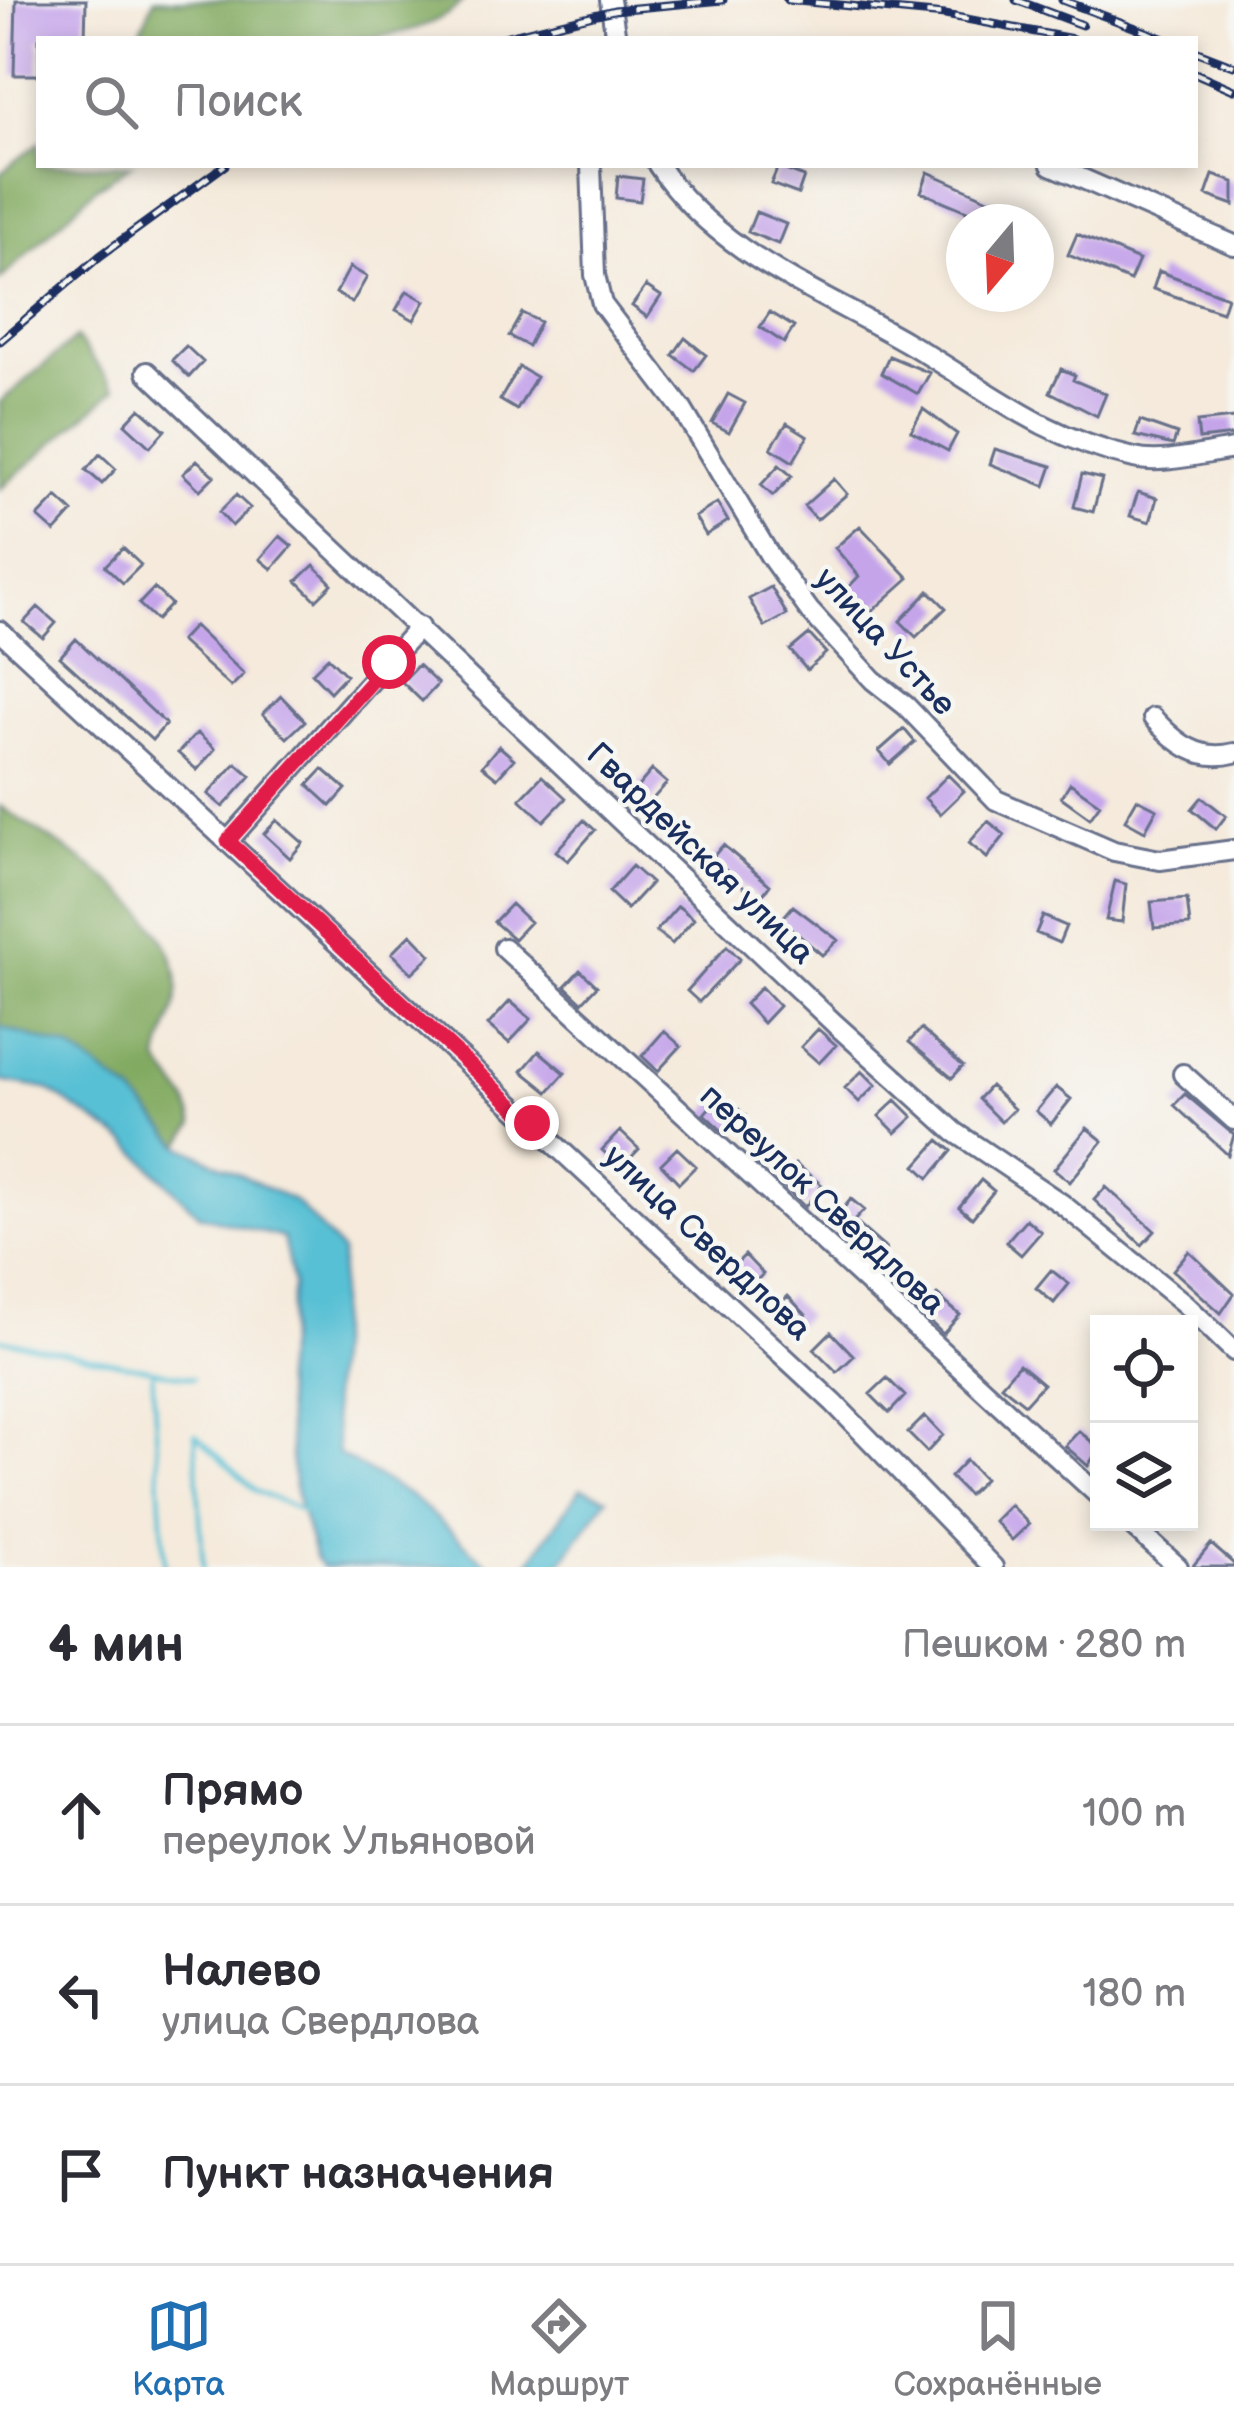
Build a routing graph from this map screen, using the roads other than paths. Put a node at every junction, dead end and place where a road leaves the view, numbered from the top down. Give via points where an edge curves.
1 (610, 0) edge
2 (616, 36) edge
3 (591, 168) edge
4 (660, 168) edge
5 (1058, 168) edge
6 (1234, 244) edge
7 (147, 372) dead end
8 (1234, 449) edge
9 (419, 627) junction
10 (0, 631) edge
11 (1154, 718) dead end
12 (1234, 753) edge
13 (228, 841) junction
14 (1234, 850) edge
15 (504, 948) dead end
16 (1183, 1074) dead end
17 (1234, 1120) edge
18 (1234, 1351) edge
19 (1090, 1488) edge
20 (1138, 1531) edge
21 (993, 1567) edge
22 (1178, 1567) edge

1 - 2 street
3 - 14 street, улица Устье via 602,304 682,410 783,574 873,680 996,800 1114,851 1160,860
4 - 8 street via 765,267 841,304 1011,412 1141,460
5 - 6 street
7 - 9 street, Гвардейская улица
9 - 13 street
9 - 18 street, Гвардейская улица via 955,1132 1062,1204
10 - 13 street, улица Свердлова
11 - 12 street via 1176,743 1213,758
13 - 21 street, улица Свердлова via 835,1403
15 - 19 street, переулок Свердлова
16 - 17 street
20 - 22 street

